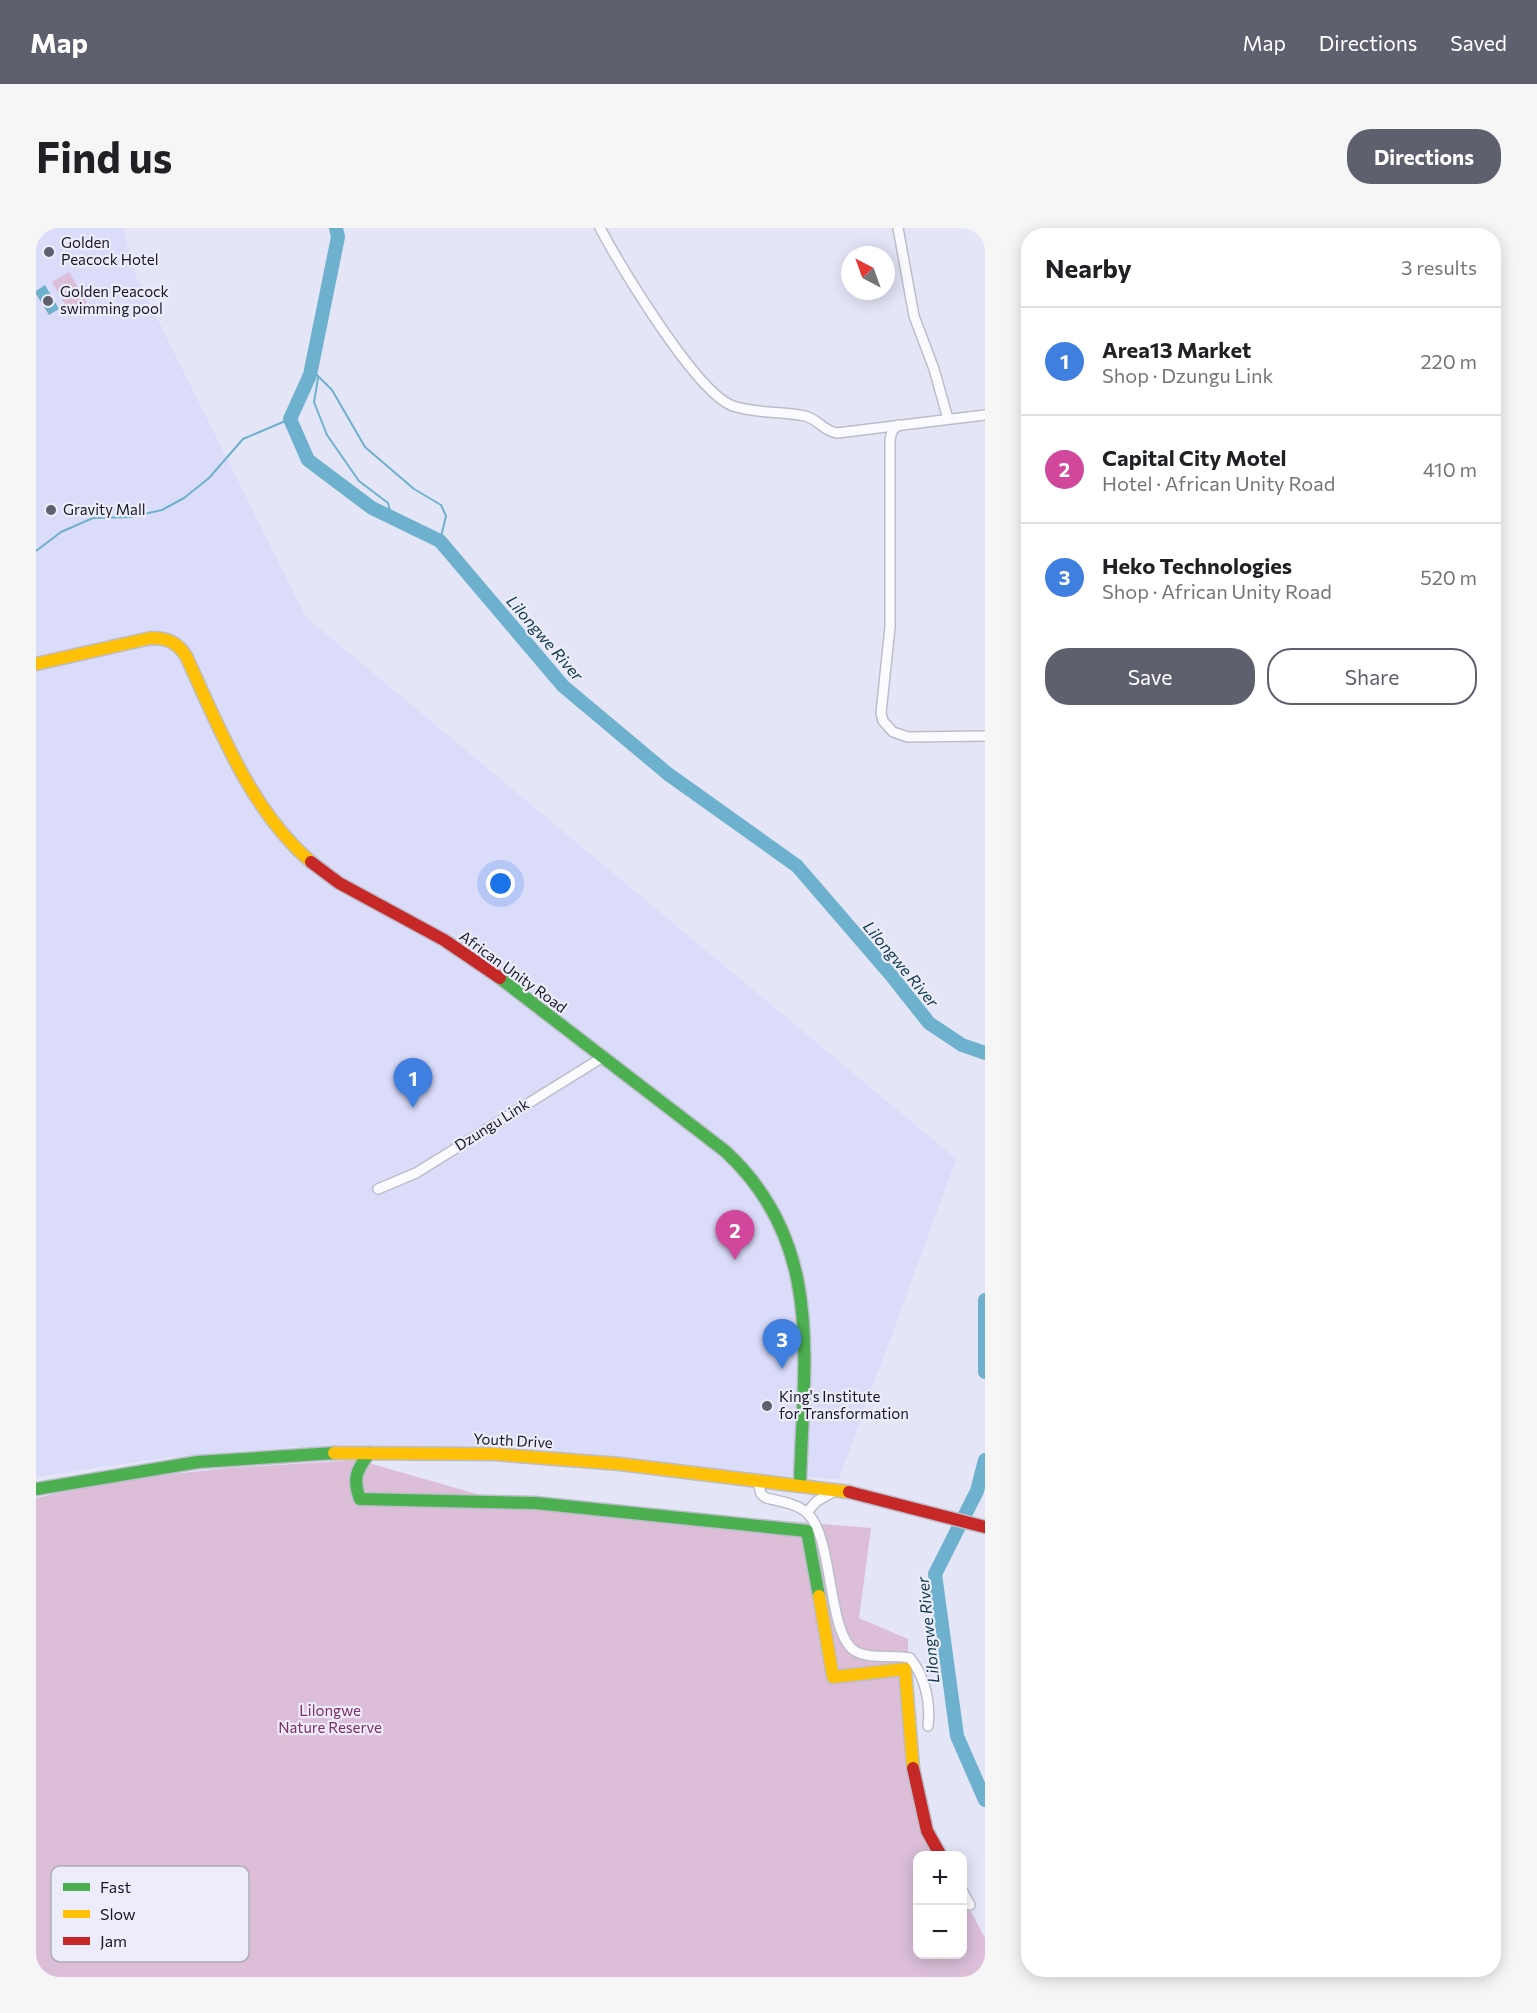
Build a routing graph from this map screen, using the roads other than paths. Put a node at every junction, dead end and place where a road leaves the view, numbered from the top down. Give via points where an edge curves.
1 (600, 228) edge
2 (898, 228) edge
3 (985, 415) edge
4 (948, 419) junction
5 (898, 425) junction
6 (36, 664) edge
7 (985, 736) edge
8 (603, 1057) junction
9 (378, 1189) dead end
10 (369, 1454) junction
11 (757, 1479) junction
12 (800, 1484) junction
13 (36, 1489) edge
14 (838, 1489) junction
15 (807, 1512) junction
16 (985, 1527) edge
17 (928, 1726) dead end
18 (938, 1851) edge
19 (967, 1899) edge
20 (970, 1905) dead end

1 - 5 street via 677,352 721,399 732,406 762,413 812,418 837,433
2 - 4 street via 914,316
3 - 4 street
4 - 5 street
5 - 7 street via 890,440 890,627 881,713 887,726 901,735
6 - 8 street, African Unity Road via 151,638 165,638 177,644 253,791 277,825 309,859 338,882 464,953
8 - 9 street, Dzungu Link via 416,1173
8 - 12 street, African Unity Road via 736,1162 759,1188 774,1214 798,1275 804,1310
10 - 11 street, Youth Drive via 526,1456
10 - 13 street, Youth Drive via 198,1462
10 - 18 street via 353,1478 360,1499 535,1503 807,1532 833,1677 905,1670 913,1768 927,1831
11 - 12 street, Youth Drive
11 - 15 street via 766,1498
12 - 14 street, Youth Drive
14 - 15 street
14 - 16 street, Youth Drive
15 - 17 street via 817,1530 848,1645 861,1654 909,1658 922,1678 929,1700
19 - 20 street

